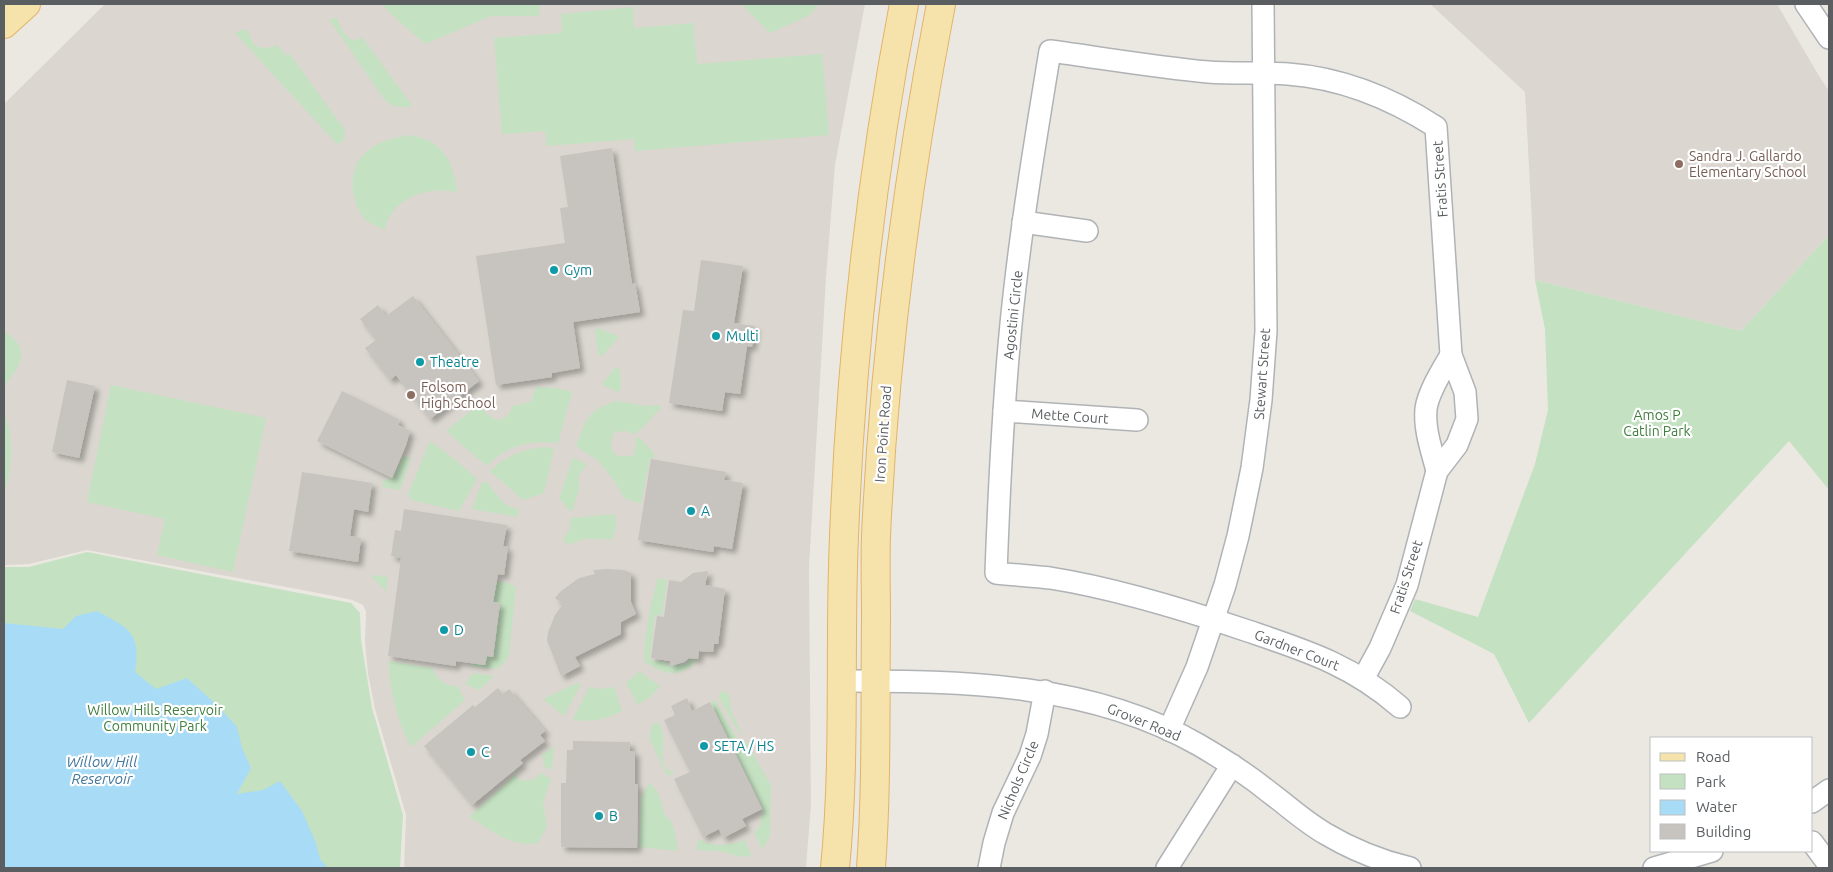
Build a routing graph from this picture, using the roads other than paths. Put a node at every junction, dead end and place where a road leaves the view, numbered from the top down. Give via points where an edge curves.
1 (26, 4) edge
2 (904, 4) edge
3 (941, 4) edge
4 (1263, 4) edge
5 (1806, 4) edge
6 (4, 24) edge
7 (1829, 38) edge
8 (1263, 74) junction
9 (1023, 222) junction
10 (1086, 231) dead end
11 (1451, 355) junction
12 (1004, 411) junction
13 (1137, 420) dead end
14 (1437, 471) junction
15 (1214, 619) junction
16 (1363, 678) junction
17 (843, 681) junction
18 (875, 681) junction
19 (1045, 692) junction
20 (1400, 707) dead end
21 (1169, 730) junction
22 (1232, 765) junction
23 (1829, 790) edge
24 (1813, 801) edge
25 (1813, 843) edge
26 (1709, 852) edge
27 (1362, 861) edge
28 (1829, 865) edge
29 (835, 868) edge
30 (871, 868) edge
31 (989, 868) edge
32 (1167, 868) edge
33 (1410, 868) edge
34 (1654, 868) edge

1 - 6 main road
2 - 17 main road via 880,140 858,311 844,530
3 - 18 main road, Iron Point Road via 916,140 882,424 876,540
4 - 8 street, Stewart Street
5 - 7 street
8 - 9 street, Agostini Circle via 1207,72 1050,51
8 - 11 street, Fratis Street via 1318,78 1358,88 1387,99 1436,127
8 - 15 street, Stewart Street via 1266,331 1261,400 1238,536
9 - 10 street
9 - 12 street, Agostini Circle
11 - 14 street, Fratis Street via 1426,408 1428,435
11 - 14 street, Fratis Street via 1465,392 1467,419 1457,445
12 - 13 street, Mette Court
12 - 15 street, Agostini Circle via 996,573 1049,578 1100,588
14 - 16 street, Fratis Street via 1407,585
15 - 16 street, Gardner Court via 1315,654
15 - 21 street, Stewart Street
16 - 20 street, Gardner Court
17 - 18 street, Grover Road
17 - 29 main road
18 - 19 street, Grover Road via 1004,686
18 - 30 main road, Iron Point Road
19 - 21 street, Grover Road via 1112,708
19 - 31 street, Nichols Circle via 1030,756 1003,813
21 - 22 street, Grover Road
22 - 27 street, Grover Road
22 - 32 street
23 - 24 street
25 - 28 street
26 - 34 street
27 - 33 street, Grover Road

